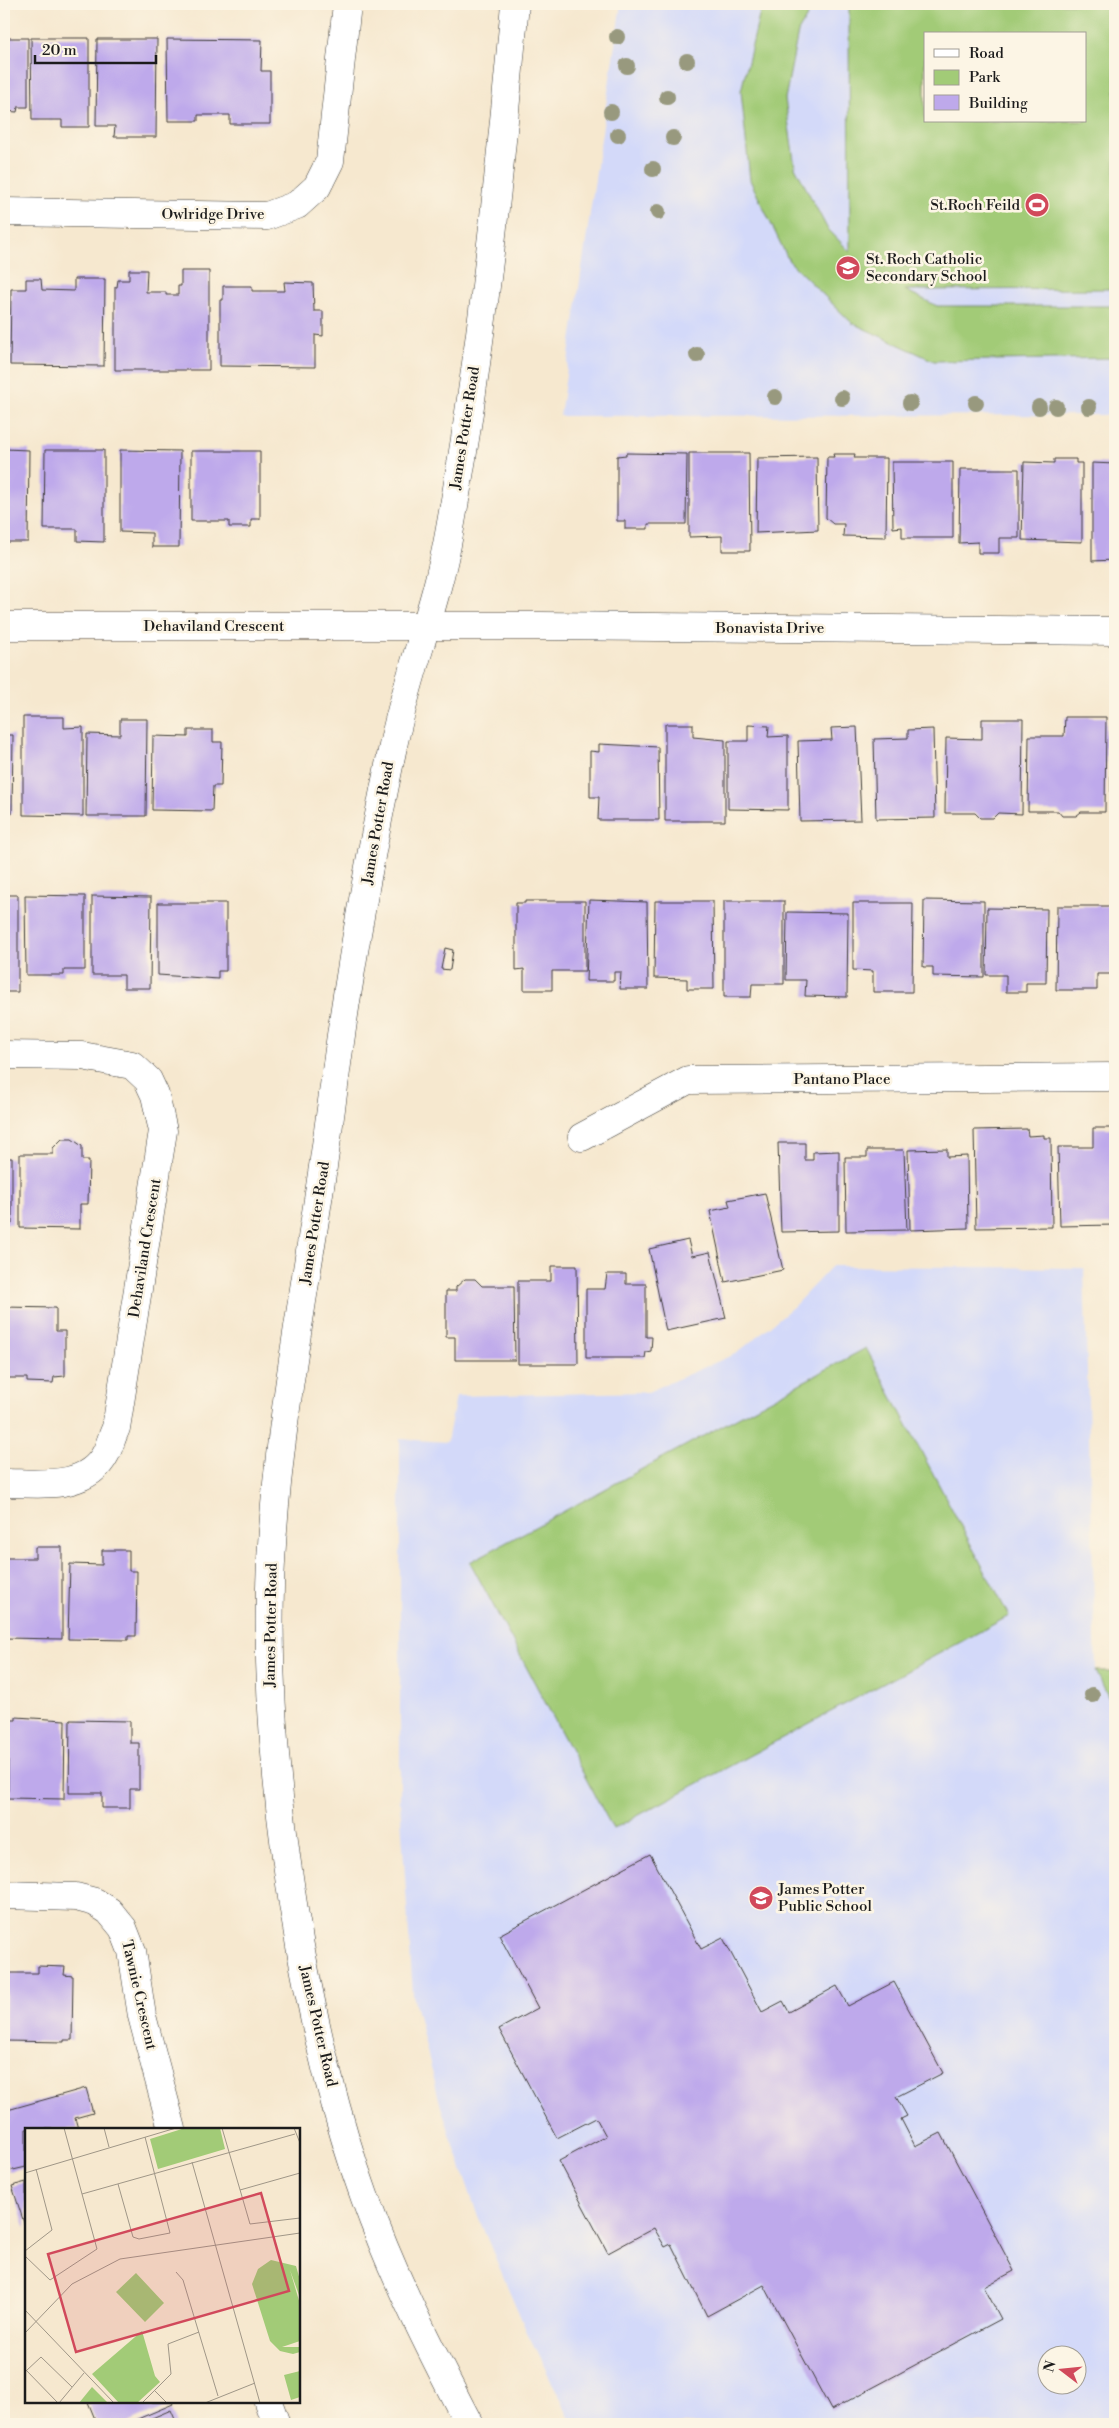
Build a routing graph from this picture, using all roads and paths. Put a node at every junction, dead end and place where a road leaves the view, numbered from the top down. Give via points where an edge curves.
1 (347, 4) edge
2 (515, 4) edge
3 (4, 212) edge
4 (4, 626) edge
5 (425, 626) junction
6 (1115, 631) edge
7 (4, 1055) edge
8 (1115, 1077) edge
9 (582, 1137) dead end
10 (4, 1483) edge
11 (4, 1895) edge
12 (172, 2128) edge
13 (268, 2403) edge
14 (276, 2424) edge
15 (469, 2424) edge

1 - 3 street, Owlridge Drive via 330,161 317,187 296,205 267,216
2 - 5 street, James Potter Road via 497,204 476,358 448,538
4 - 5 street, Dehaviland Crescent
5 - 6 street, Bonavista Drive
5 - 15 street, James Potter Road via 392,746 348,986 276,1486 270,1584 270,1681 286,1871 313,2018 336,2108 365,2197 393,2268
7 - 10 street, Dehaviland Crescent via 82,1056 132,1065 148,1080 163,1131 116,1428 105,1455 91,1471 75,1481
8 - 9 street, Pantano Place via 688,1080
11 - 12 street, Tawnie Crescent via 57,1896 94,1902 109,1912 123,1928 132,1952 142,2016
13 - 14 street

